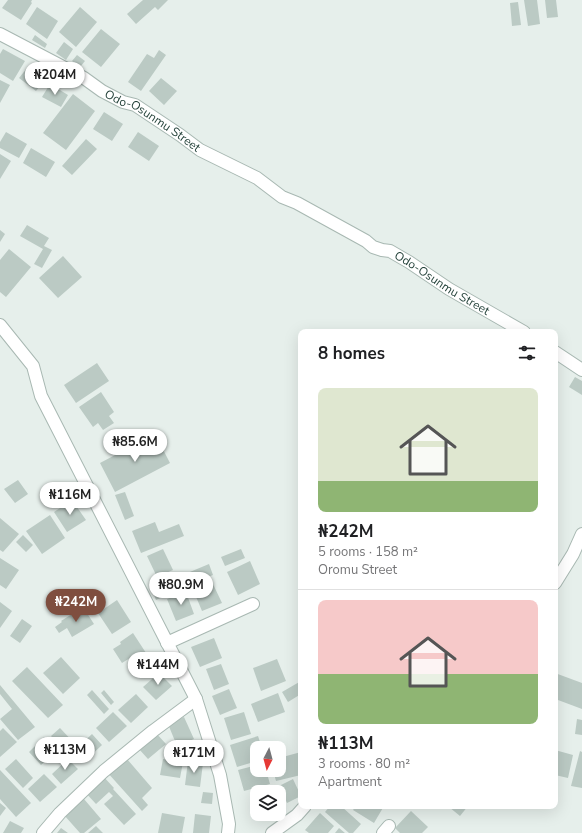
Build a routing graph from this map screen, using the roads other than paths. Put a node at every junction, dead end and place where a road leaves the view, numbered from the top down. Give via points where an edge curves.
1 (0, 34) edge
2 (0, 326) edge
3 (519, 329) edge
4 (558, 354) edge
5 (582, 370) edge
6 (582, 534) edge
7 (558, 578) edge
8 (253, 604) dead end
9 (167, 643) junction
10 (196, 699) junction
11 (302, 809) edge
12 (43, 833) edge
13 (228, 833) edge
14 (272, 833) edge

1 - 3 street, Odo-Osunmu Street via 84,78 102,91 135,106 200,150 257,178 282,197 373,247 390,251
2 - 9 street via 33,366 41,396
4 - 5 street
6 - 7 street
8 - 9 street
9 - 10 street
10 - 12 street via 104,771
10 - 13 street via 220,775 229,824
11 - 14 street

